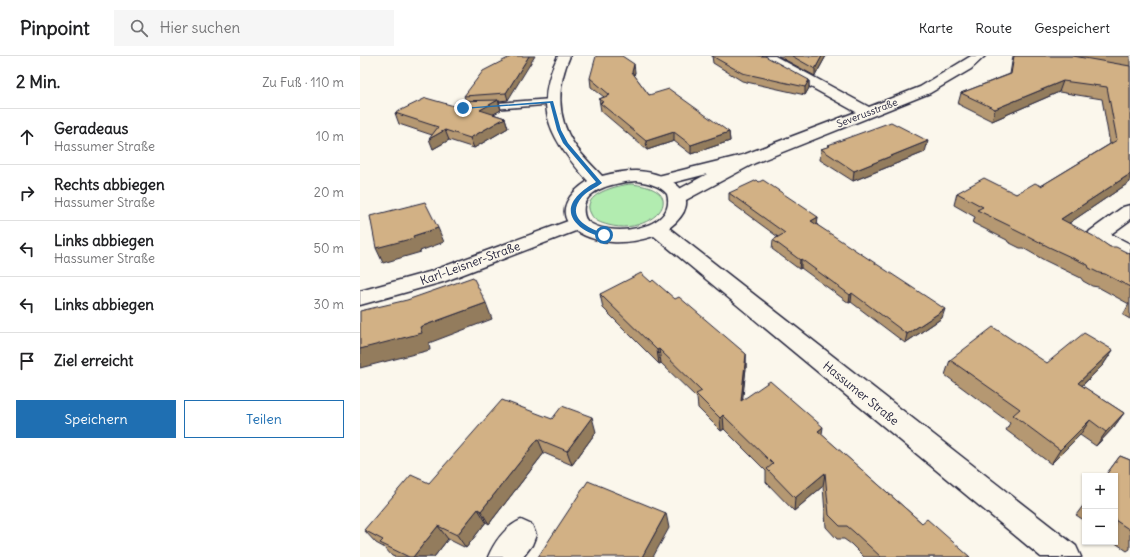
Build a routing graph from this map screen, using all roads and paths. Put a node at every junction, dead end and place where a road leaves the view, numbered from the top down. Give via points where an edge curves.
1 (564, 56) edge
2 (765, 56) edge
3 (979, 56) edge
4 (552, 102) junction
5 (471, 107) edge
6 (868, 112) junction
7 (749, 159) junction
8 (660, 181) junction
9 (599, 183) junction
10 (678, 197) junction
11 (1130, 211) edge
12 (578, 223) junction
13 (657, 228) junction
14 (1130, 252) edge
15 (360, 298) edge
16 (1065, 557) edge

1 - 4 street via 553,83
2 - 6 street
3 - 6 street, Severusstraße via 926,90
4 - 5 lane
4 - 9 street via 559,130 566,143
6 - 7 street, Severusstraße
7 - 8 street, Severusstraße
7 - 10 street, Severusstraße
8 - 9 street via 637,176
8 - 10 street via 672,188
9 - 12 street via 583,193 574,206 574,215
10 - 13 street via 675,213
11 - 14 street via 1097,235
12 - 13 street via 589,231 622,237
12 - 15 street, Karl-Leisner-Straße via 436,277
13 - 16 street, Hassumer Straße

